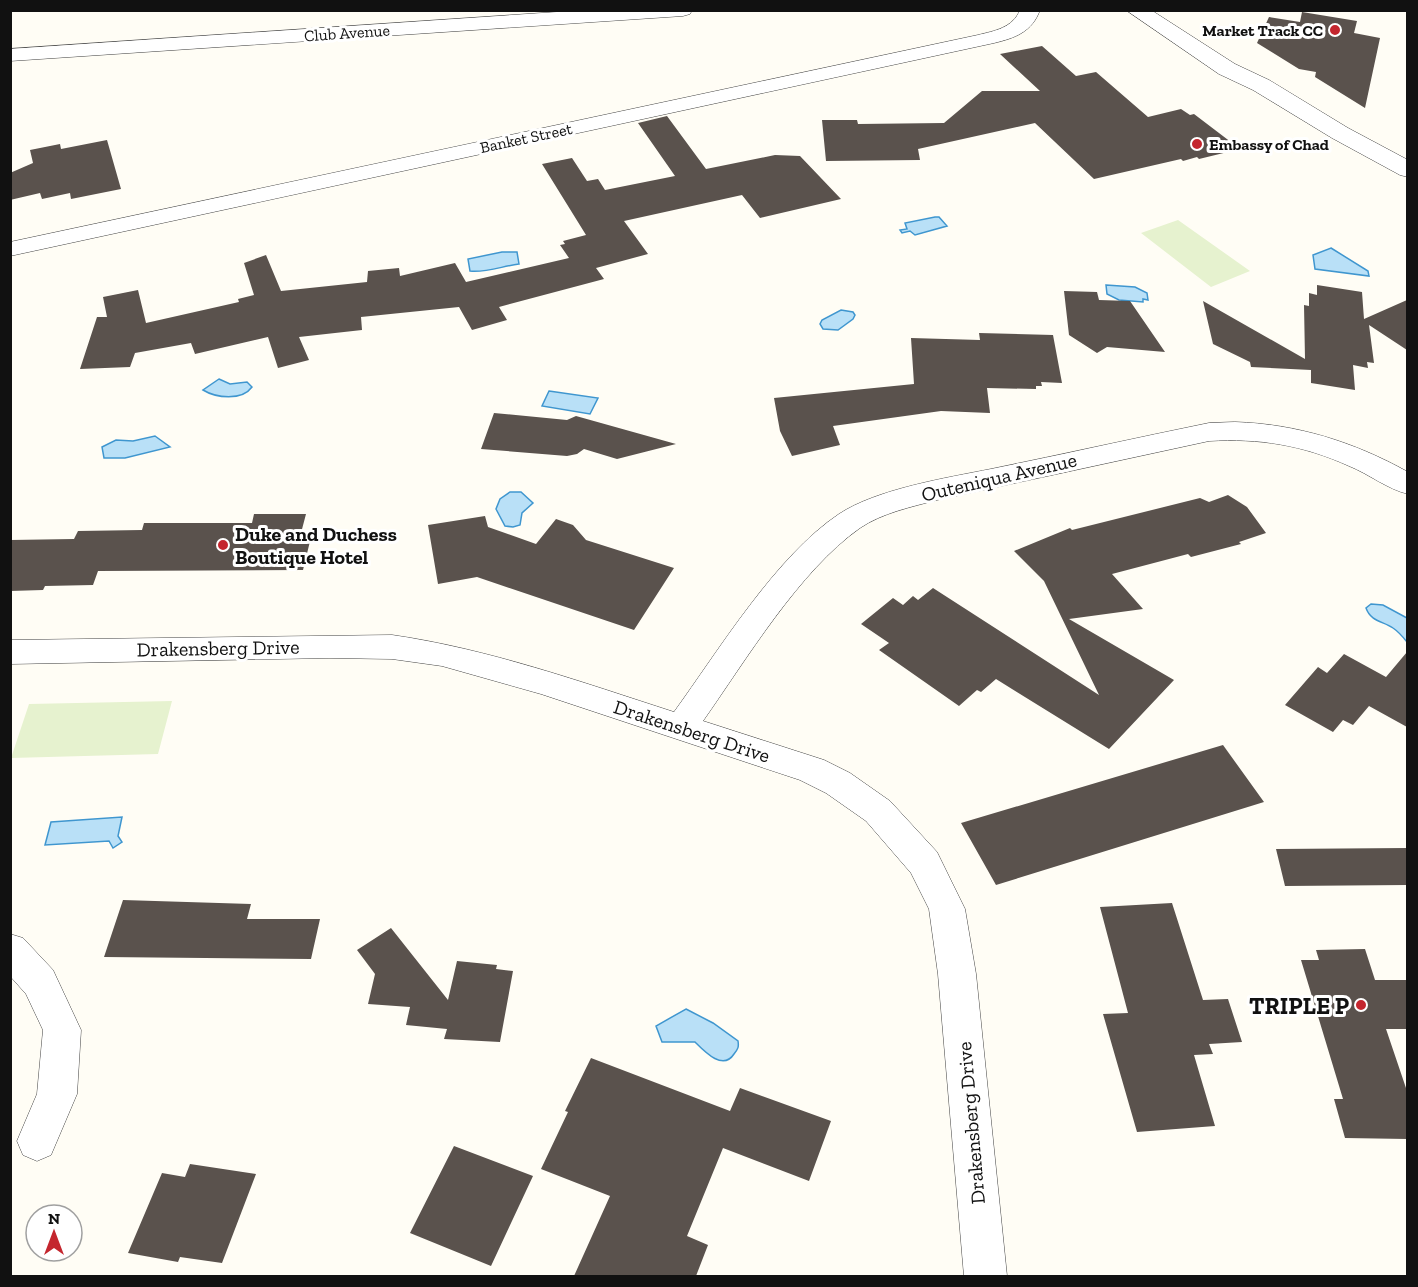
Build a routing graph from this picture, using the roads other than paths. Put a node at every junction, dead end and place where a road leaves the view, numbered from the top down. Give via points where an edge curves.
1 (683, 10) edge
2 (1030, 10) edge
3 (1136, 10) edge
4 (1161, 10) edge
5 (10, 55) edge
6 (1261, 85) junction
7 (1407, 170) edge
8 (10, 249) edge
9 (1407, 485) edge
10 (10, 652) edge
11 (681, 727) junction
12 (10, 950) edge
13 (37, 1141) dead end
14 (986, 1276) edge

1 - 5 street, Club Avenue
2 - 8 street, Banket Street via 1029,19 1016,29 978,41
3 - 6 street via 1227,69
4 - 6 street
6 - 7 street
9 - 11 street, Outeniqua Avenue via 1336,449 1290,435 1232,429 997,477 883,505 851,520 824,540 775,596
10 - 11 street, Drakensberg Drive via 392,647 442,654
11 - 14 street, Drakensberg Drive via 812,770 838,783 878,811 924,863 947,909 957,974
12 - 13 street via 40,982 62,1030 57,1094

